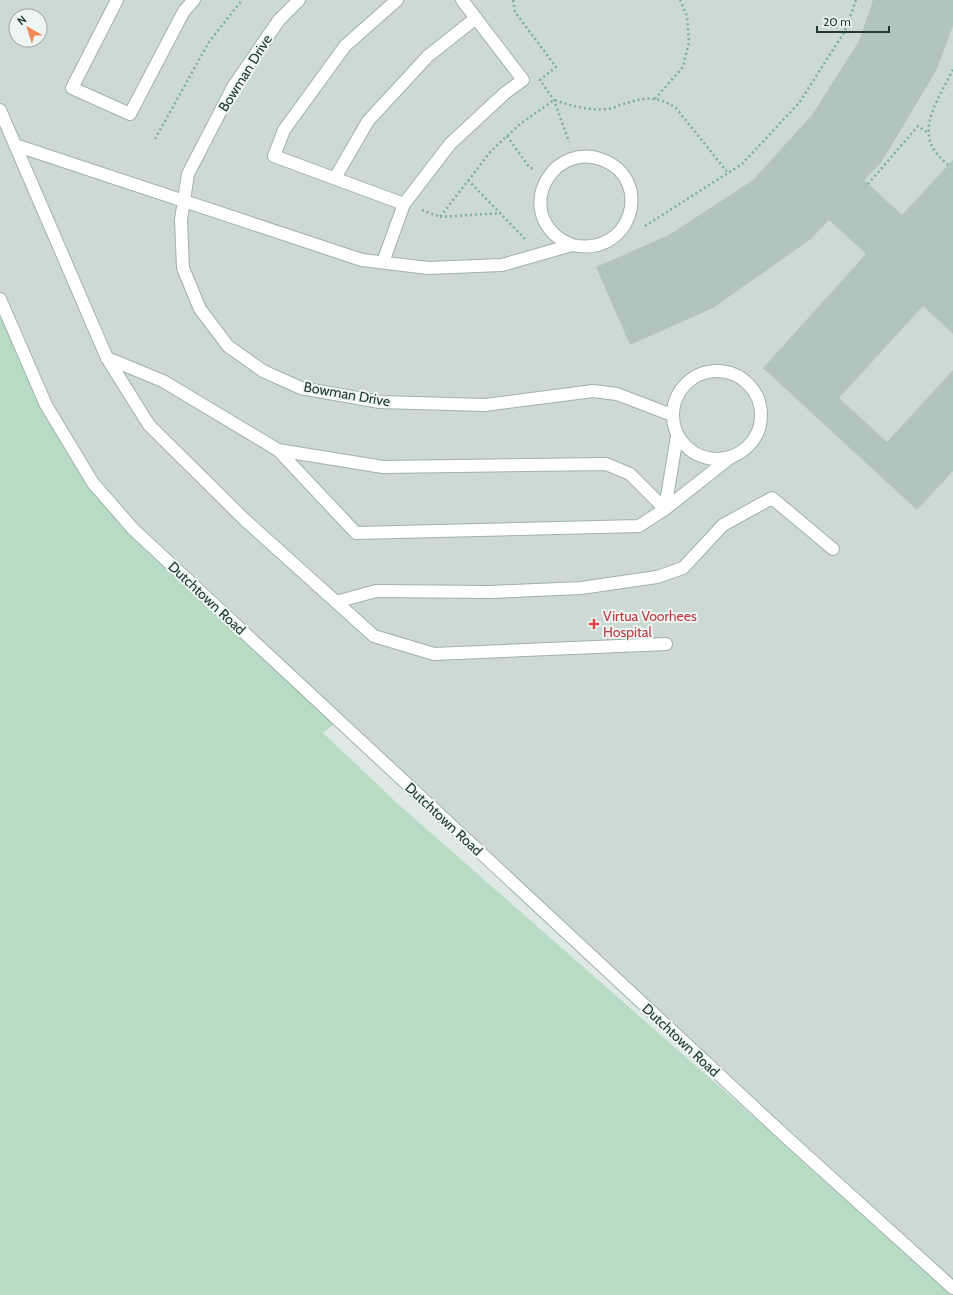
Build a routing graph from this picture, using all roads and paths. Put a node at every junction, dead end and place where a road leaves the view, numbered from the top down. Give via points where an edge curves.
1 (118, 0) edge
2 (194, 0) edge
3 (242, 0) edge
4 (299, 0) edge
5 (397, 0) edge
6 (462, 0) edge
7 (513, 0) edge
8 (680, 0) edge
9 (856, 0) edge
10 (476, 18) junction
11 (953, 69) edge
12 (655, 99) dead end
13 (554, 100) dead end
14 (0, 110) edge
15 (928, 133) junction
16 (507, 136) dead end
17 (154, 139) dead end
18 (15, 145) junction
19 (948, 165) dead end
20 (548, 176) junction
21 (335, 178) junction
22 (468, 180) dead end
23 (868, 184) dead end
24 (184, 200) junction
25 (404, 204) junction
26 (501, 213) junction
27 (440, 217) dead end
28 (645, 226) dead end
29 (572, 245) junction
30 (540, 254) junction
31 (383, 262) junction
32 (0, 299) edge
33 (107, 358) junction
34 (672, 415) junction
35 (677, 436) junction
36 (278, 450) junction
37 (731, 457) junction
38 (666, 509) junction
39 (832, 549) dead end
40 (336, 602) junction
41 (666, 644) dead end
42 (953, 1288) edge

1 - 2 street via 72,88 130,114 184,11
3 - 17 path via 209,42
4 - 24 street, Bowman Drive via 279,20 232,87 188,174
5 - 21 street via 344,46 284,130 274,156
6 - 10 street
7 - 13 path via 515,12 556,67 540,80
8 - 12 path via 687,16 690,42 683,67
9 - 28 path via 845,31 794,109 742,164
10 - 21 street via 428,56 368,121
10 - 25 street via 523,80 505,93 450,144
11 - 15 path via 929,122
14 - 18 street
15 - 19 path via 936,154
15 - 23 path via 918,126
16 - 20 path via 529,167
18 - 24 street
18 - 33 street
20 - 29 street via 541,196 543,217 554,234
20 - 29 street via 568,160 594,157 610,163 617,169 629,187 631,209 620,232 598,246
21 - 25 street
22 - 26 path
24 - 31 street via 362,260
24 - 34 street, Bowman Drive via 181,220 183,268 200,309 228,346 263,371 301,388 380,402 485,405 593,391 617,394
25 - 31 street
26 - 27 path
26 - 30 path
29 - 30 street
30 - 31 street via 502,266 428,268
32 - 42 street, Dutchtown Road via 46,405 93,483 133,528 785,1136
33 - 36 street via 163,381
33 - 40 street via 148,425 245,520
34 - 35 street
34 - 37 street via 678,394 684,385 697,376 712,371 723,371 743,379 757,396 761,416 760,427 749,445
35 - 37 street via 691,452 700,457 710,460
35 - 38 street
36 - 38 street via 384,467 606,464 630,474
36 - 38 street via 356,533 640,526
37 - 38 street
39 - 40 street via 772,498 723,525 683,568 657,577 581,588 490,592 376,591
40 - 41 street via 374,636 434,654

